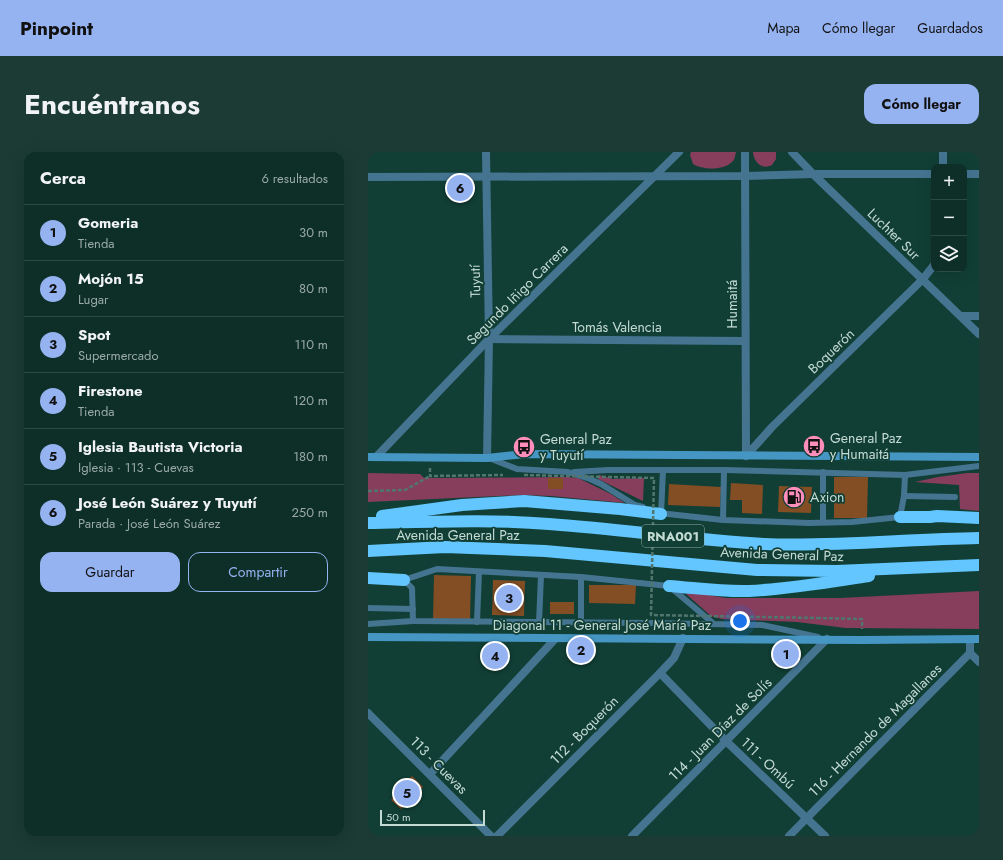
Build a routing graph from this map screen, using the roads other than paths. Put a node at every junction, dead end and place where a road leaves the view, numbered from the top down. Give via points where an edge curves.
1 (486, 152) edge
2 (679, 152) edge
3 (745, 152) edge
4 (792, 152) edge
5 (943, 152) edge
6 (943, 164) edge
7 (814, 174) junction
8 (931, 174) edge
9 (967, 174) edge
10 (979, 174) edge
11 (655, 176) junction
12 (745, 176) junction
13 (368, 177) edge
14 (486, 177) junction
15 (931, 269) edge
16 (923, 279) junction
17 (961, 316) junction
18 (979, 316) edge
19 (979, 334) edge
20 (489, 339) junction
21 (745, 341) junction
22 (746, 456) junction
23 (372, 457) edge
24 (487, 458) junction
25 (979, 458) edge
26 (979, 466) edge
27 (663, 470) junction
28 (724, 470) junction
29 (568, 472) junction
30 (823, 472) junction
31 (905, 475) junction
32 (904, 496) junction
33 (955, 497) dead end
34 (661, 514) junction
35 (900, 517) junction
36 (368, 518) edge
37 (979, 518) edge
38 (723, 520) junction
39 (823, 522) junction
40 (368, 523) edge
41 (979, 538) edge
42 (368, 551) edge
43 (979, 565) edge
44 (938, 566) junction
45 (479, 572) junction
46 (541, 575) junction
47 (581, 577) junction
48 (368, 578) edge
49 (404, 580) junction
50 (669, 586) junction
51 (368, 608) edge
52 (412, 608) junction
53 (413, 621) junction
54 (477, 622) junction
55 (539, 623) junction
56 (580, 623) junction
57 (368, 624) edge
58 (714, 624) junction
59 (368, 637) edge
60 (683, 638) junction
61 (555, 639) junction
62 (827, 639) junction
63 (970, 639) junction
64 (979, 639) edge
65 (970, 653) junction
66 (979, 662) edge
67 (660, 673) junction
68 (368, 713) edge
69 (726, 741) junction
70 (430, 774) junction
71 (807, 818) junction
72 (491, 836) edge
73 (497, 836) edge
74 (632, 836) edge
75 (789, 836) edge
76 (825, 836) edge

1 - 14 street, Tuyutí
2 - 11 street, Segundo Iñigo Carrera
3 - 12 street, Humaitá
4 - 7 street, Luchter Sur
5 - 6 street
7 - 8 street
7 - 12 street
7 - 16 street, Luchter Sur
9 - 10 street
11 - 12 street
11 - 14 street
11 - 20 street, Segundo Iñigo Carrera
12 - 21 street, Humaitá
13 - 14 street
14 - 20 street, Tuyutí
15 - 16 street, Boquerón
16 - 17 street, Luchter Sur
16 - 22 street, Boquerón via 772,427
17 - 18 street
17 - 19 street, Luchter Sur
20 - 21 street, Tomás Valencia
20 - 23 street, Segundo Iñigo Carrera
20 - 24 street, Tuyutí
21 - 22 street, Humaitá
22 - 24 street via 525,454
22 - 25 street
23 - 24 street
24 - 29 lane via 517,469
26 - 31 lane
27 - 28 lane
27 - 29 lane
27 - 34 lane
28 - 30 lane
28 - 38 lane
29 - 34 lane via 590,479 635,505
30 - 31 lane
30 - 39 lane
31 - 32 lane
32 - 33 lane
32 - 35 lane
34 - 36 highway via 524,501 462,505
34 - 38 lane
35 - 37 highway
35 - 39 lane
38 - 39 lane
40 - 41 highway, Avenida General Paz / RNA001 via 462,521 549,524 764,544
42 - 44 highway, Avenida General Paz / RNA001 via 445,548 545,551 758,570 836,571
43 - 44 highway, Avenida General Paz / RNA001
44 - 50 highway via 780,589 724,591
45 - 46 lane
45 - 49 lane via 437,569
45 - 54 lane
46 - 47 lane
46 - 55 lane
47 - 50 lane
47 - 56 lane
48 - 49 highway
49 - 52 lane via 412,588
50 - 58 lane
51 - 52 lane
52 - 53 lane
53 - 54 lane
53 - 57 lane
54 - 55 lane
55 - 56 lane
56 - 58 lane
58 - 62 lane via 762,626
59 - 61 street, Diagonal 11 - General José María Paz
60 - 61 street, Diagonal 11 - General José María Paz
60 - 62 street, Diagonal 11 - General José María Paz
60 - 67 street, 112 - Boquerón via 674,658
61 - 70 street
62 - 63 street, Diagonal 11 - General José María Paz
62 - 69 street, 114 - Juan Díaz de Solís
63 - 64 street, Diagonal 11 - General José María Paz
63 - 65 street
65 - 66 street
65 - 71 street, 116 - Hernando de Magallanes
67 - 69 street, 111 - Ombú
67 - 73 street, 112 - Boquerón
68 - 70 street, 113 - Cuevas
69 - 71 street, 111 - Ombú
69 - 74 street, 114 - Juan Díaz de Solís
70 - 72 street, 113 - Cuevas
71 - 75 street, 116 - Hernando de Magallanes
71 - 76 street, 111 - Ombú

